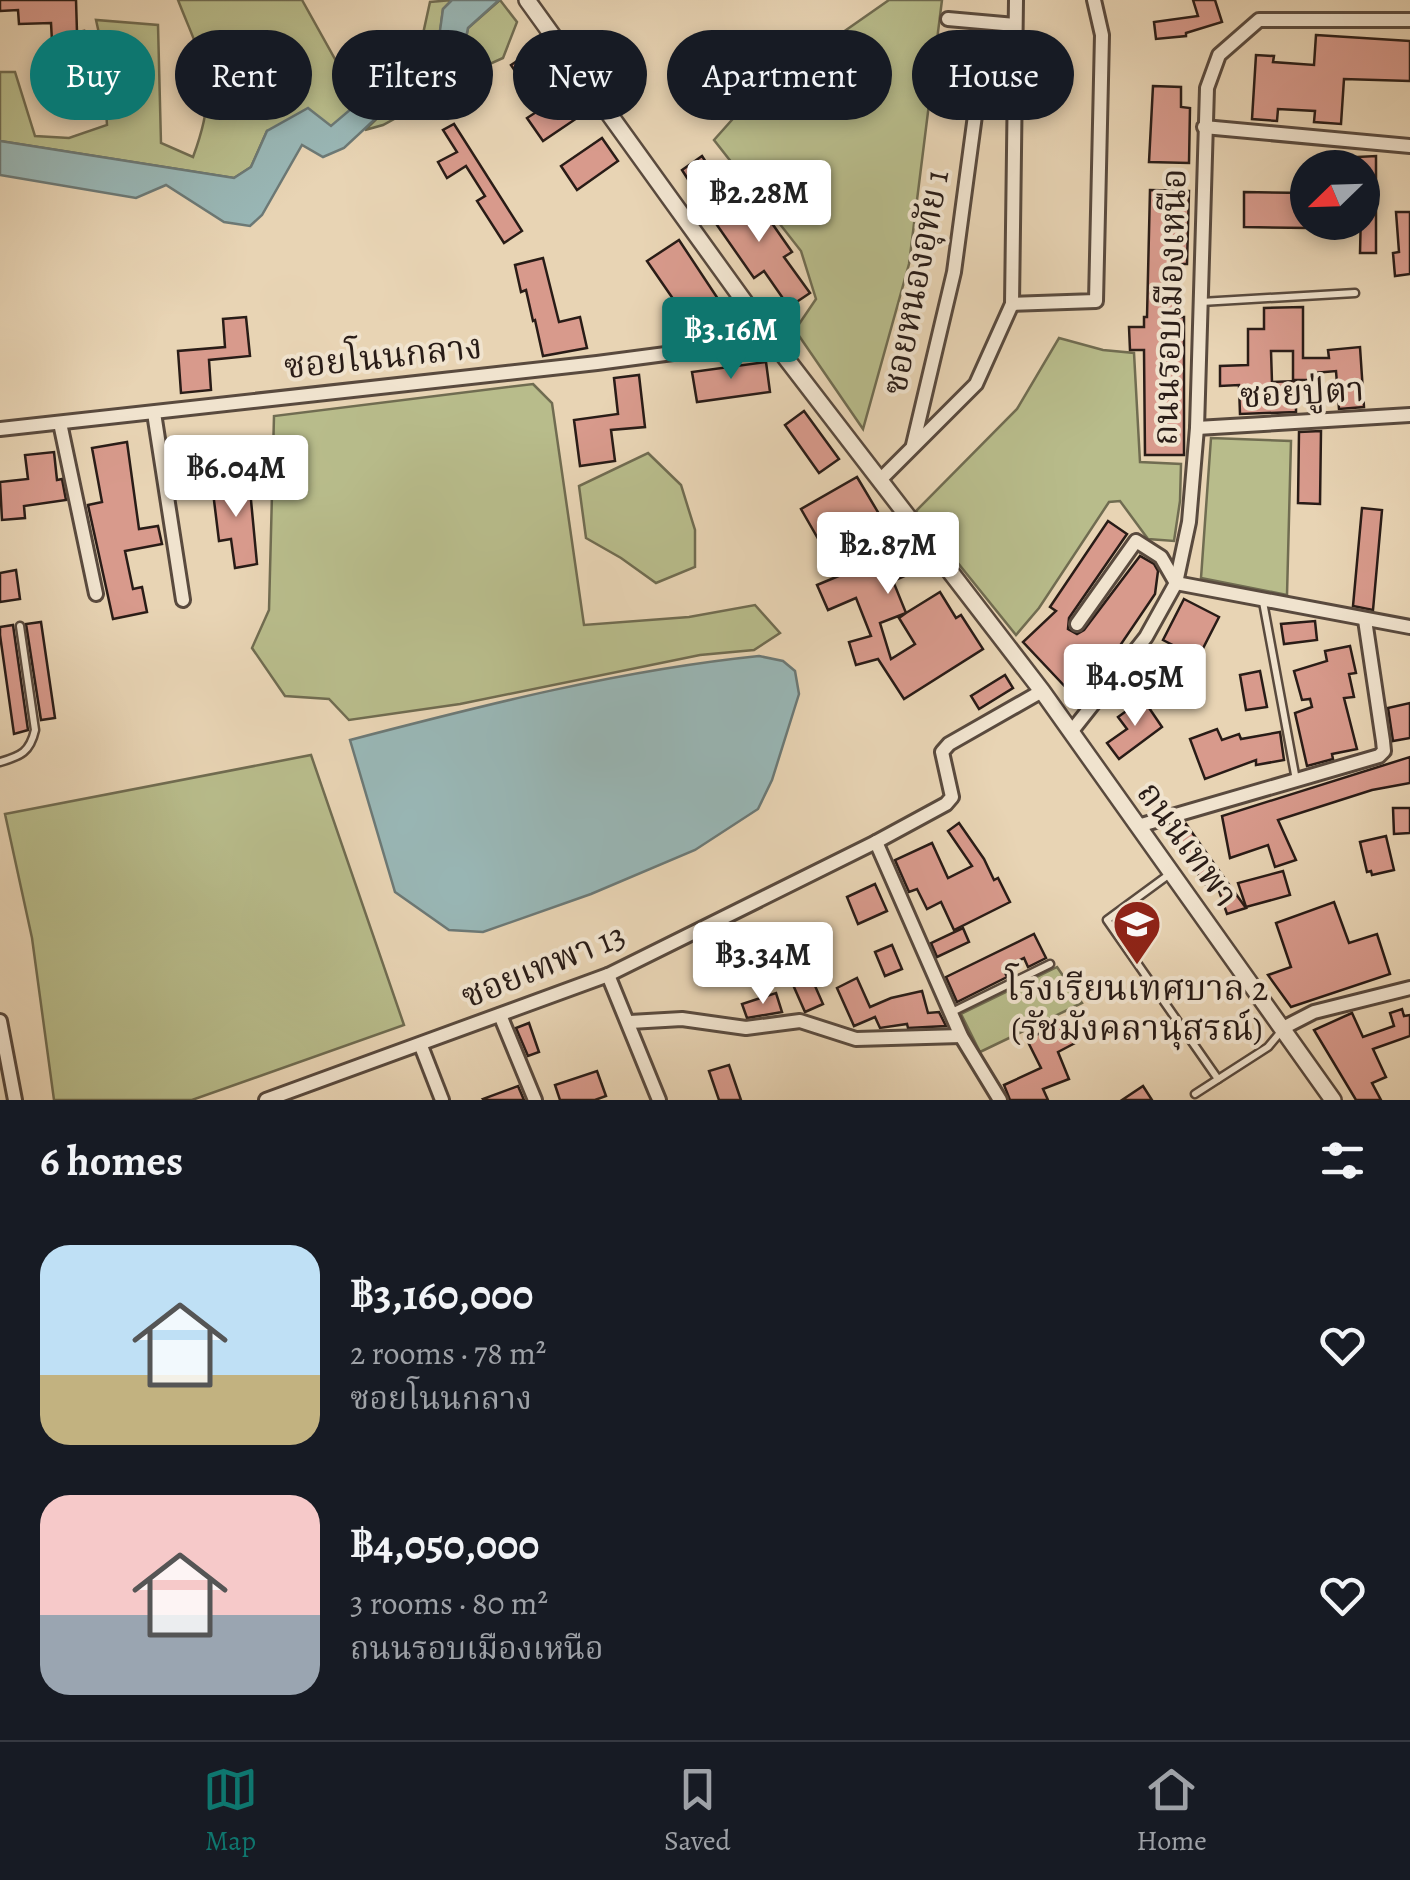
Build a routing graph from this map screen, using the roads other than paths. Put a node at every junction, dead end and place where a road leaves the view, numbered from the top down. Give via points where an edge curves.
1 (527, 0) edge
2 (1016, 0) edge
3 (1094, 0) edge
4 (948, 19) dead end
5 (1410, 20) edge
6 (1015, 25) junction
7 (1015, 30) edge
8 (974, 120) edge
9 (1015, 120) edge
10 (1204, 127) junction
11 (1410, 146) edge
12 (1355, 293) dead end
13 (1201, 302) junction
14 (1012, 304) junction
15 (772, 340) junction
16 (154, 413) junction
17 (1410, 415) edge
18 (60, 422) junction
19 (1197, 428) junction
20 (0, 429) edge
21 (912, 446) junction
22 (880, 480) junction
23 (1176, 583) junction
24 (96, 594) dead end
25 (183, 600) dead end
26 (1263, 600) junction
27 (1365, 620) junction
28 (1077, 624) dead end
29 (20, 626) dead end
30 (1410, 627) edge
31 (1042, 691) junction
32 (1072, 732) junction
33 (0, 762) edge
34 (1296, 780) junction
35 (1138, 826) junction
36 (876, 842) junction
37 (1172, 872) junction
38 (1050, 964) dead end
39 (608, 975) junction
40 (1410, 988) edge
41 (951, 1013) junction
42 (500, 1015) junction
43 (0, 1021) edge
44 (630, 1022) junction
45 (1284, 1028) junction
46 (961, 1036) junction
47 (420, 1046) junction
48 (1218, 1079) junction
49 (1195, 1094) dead end
50 (1326, 1098) edge
51 (15, 1100) edge
52 (266, 1100) edge
53 (442, 1100) edge
54 (535, 1100) edge
55 (660, 1100) edge
56 (1000, 1100) edge

1 - 15 street, ถนนเทพา
2 - 6 street
3 - 14 street via 1102,35 1096,301
4 - 6 street
5 - 10 street, ถนนรอบเมืองเหนือ via 1259,20 1218,55 1206,88
6 - 7 street
8 - 21 street, ซอยหนองอุทัย 1 via 954,272
9 - 14 street
10 - 11 street
10 - 13 street, ถนนรอบเมืองเหนือ
12 - 13 lane
13 - 19 street, ถนนรอบเมืองเหนือ
14 - 21 street via 976,384
15 - 16 street, ซอยโนนกลาง
15 - 22 street, ถนนเทพา
16 - 18 street, ซอยโนนกลาง
16 - 25 street
17 - 19 street, ซอยปู่ตา
18 - 20 street, ซอยโนนกลาง
18 - 24 street
19 - 23 street, ถนนรอบเมืองเหนือ
21 - 22 street
22 - 31 street, ถนนเทพา via 1011,640
23 - 26 street
23 - 28 street via 1161,558 1136,541
23 - 32 street, ถนนรอบเมืองเหนือ via 1146,637
26 - 27 street
26 - 34 lane
27 - 30 street
27 - 34 street via 1384,751
29 - 33 lane via 35,730 22,755
31 - 32 street, ถนนเทพา
31 - 36 street, ซอยเทพา 13 via 949,744 942,752 952,797
32 - 35 street, ถนนเทพา
34 - 35 street
35 - 37 street, ถนนเทพา
36 - 39 street, ซอยเทพา 13
36 - 41 street
37 - 45 street, ถนนเทพา
37 - 48 lane via 1107,920
38 - 41 lane
39 - 42 street, ซอยเทพา 13
39 - 44 street
40 - 45 street via 1314,1012
41 - 46 street
42 - 47 street, ซอยเทพา 13
42 - 54 street
43 - 51 street
44 - 46 street via 682,1019 746,1028 800,1021 856,1039
44 - 55 street
45 - 48 lane via 1268,1047
45 - 50 street, ถนนเทพา
46 - 56 street
47 - 52 street, ซอยเทพา 13
47 - 53 street
48 - 49 lane

